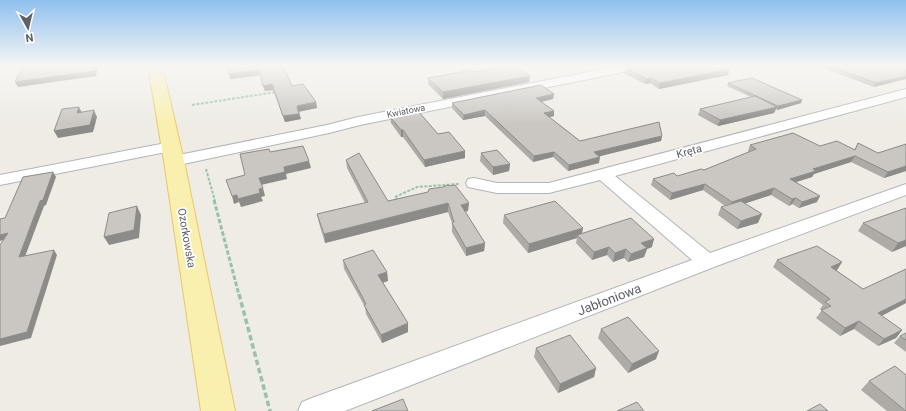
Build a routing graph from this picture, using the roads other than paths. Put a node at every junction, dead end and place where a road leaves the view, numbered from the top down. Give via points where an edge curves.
1 (159, 85) edge
2 (540, 85) edge
3 (906, 93) edge
4 (173, 154) junction
5 (603, 174) junction
6 (0, 180) edge
7 (474, 183) road end
8 (906, 189) edge
9 (707, 262) junction
10 (218, 411) edge
11 (312, 411) edge

1 - 4 main road, Ozorkowska
2 - 4 street, Kwiatowa via 202,155
3 - 5 street, Kręta
4 - 6 street, Kwiatowa
4 - 10 main road, Ozorkowska
5 - 7 street, Kręta via 549,188 498,188
5 - 9 street
8 - 9 street, Jabłoniowa
9 - 11 street, Jabłoniowa

